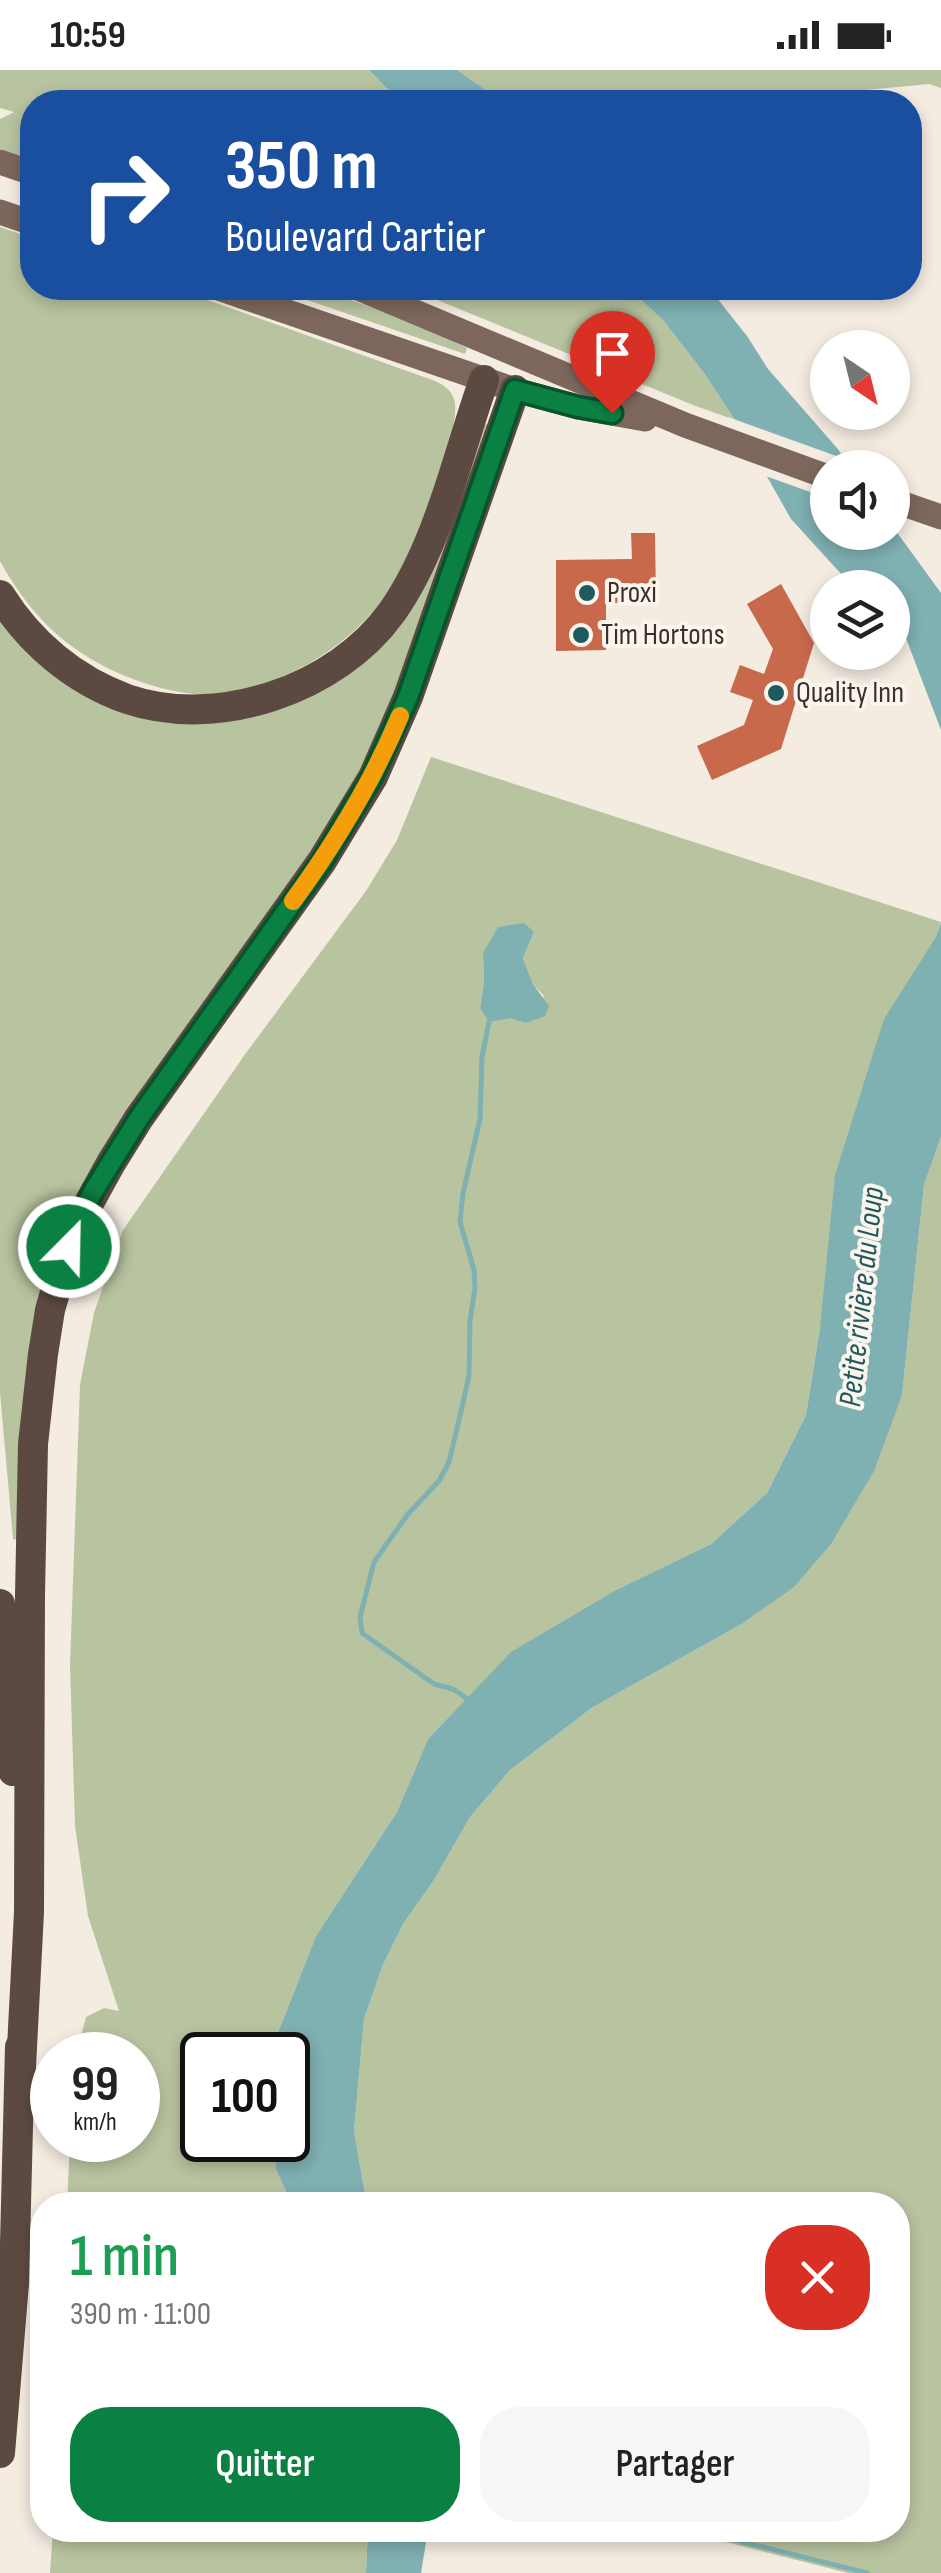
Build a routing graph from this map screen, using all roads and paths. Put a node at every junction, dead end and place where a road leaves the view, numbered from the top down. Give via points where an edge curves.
1 (253, 300) edge
2 (387, 300) edge
3 (496, 345) junction
4 (526, 357) junction
5 (484, 380) junction
6 (515, 390) junction
7 (684, 426) junction
8 (810, 471) edge
9 (910, 507) edge
10 (941, 518) edge
11 (0, 595) edge
12 (0, 1604) edge
13 (21, 2067) junction
14 (0, 2453) edge

1 - 5 main road
2 - 3 main road
3 - 4 main road
3 - 5 main road
4 - 6 main road
4 - 7 main road
5 - 6 main road
5 - 11 highway via 406,592 348,658 300,686 215,707 129,700 86,680 43,648
6 - 7 main road
6 - 13 highway via 418,670 372,777 322,861 120,1148 78,1221 58,1282 34,1444 30,1912
7 - 8 main road
9 - 10 main road
12 - 13 highway via 17,1829
13 - 14 highway

